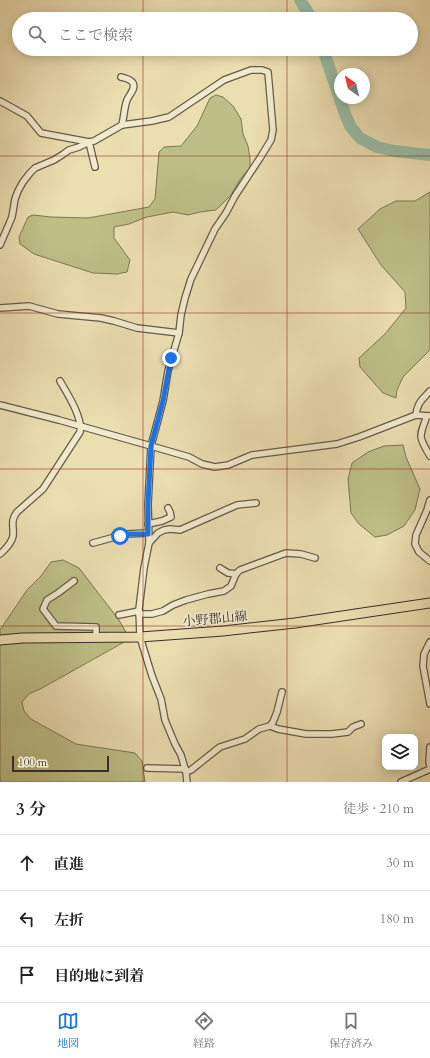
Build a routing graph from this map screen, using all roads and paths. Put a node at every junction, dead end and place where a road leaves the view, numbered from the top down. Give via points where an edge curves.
1 (121, 78) dead end
2 (0, 101) edge
3 (122, 126) junction
4 (89, 142) junction
5 (95, 167) dead end
6 (0, 245) edge
7 (0, 308) edge
8 (178, 333) junction
9 (60, 380) dead end
10 (430, 391) edge
11 (0, 405) edge
12 (416, 416) junction
13 (429, 416) edge
14 (81, 426) junction
15 (151, 446) junction
16 (430, 456) edge
17 (430, 500) edge
18 (256, 503) dead end
19 (168, 508) dead end
20 (148, 524) junction
21 (148, 534) junction
22 (93, 542) dead end
23 (149, 543) junction
24 (0, 554) edge
25 (316, 558) dead end
26 (430, 561) edge
27 (220, 568) dead end
28 (236, 574) junction
29 (74, 581) dead end
30 (430, 603) edge
31 (139, 612) junction
32 (119, 615) dead end
33 (96, 637) junction
34 (140, 637) junction
35 (0, 640) edge
36 (430, 642) edge
37 (282, 692) dead end
38 (430, 704) edge
39 (361, 724) dead end
40 (270, 726) junction
41 (430, 747) edge
42 (430, 767) edge
43 (148, 768) dead end
44 (186, 770) junction
45 (187, 782) edge
46 (401, 782) edge

1 - 3 street via 133,83
2 - 4 street via 27,116 41,133
3 - 4 street
3 - 8 street via 169,117 224,80 251,70 268,72 273,130 271,140 215,229 199,261 185,298
4 - 5 street
4 - 6 street via 69,150 30,173 18,191 12,217
7 - 8 street via 29,306 58,314 101,318 137,328
8 - 15 street
9 - 14 street
10 - 12 street via 416,408
11 - 14 street
12 - 13 street
12 - 15 street via 337,444 252,455 228,465 215,467
13 - 16 street via 420,436
14 - 15 street
14 - 24 street via 76,439 43,489 14,516 13,536
15 - 20 street
17 - 26 street via 415,544 419,552
18 - 23 street via 237,505 180,530 164,530
19 - 20 street via 171,517
20 - 21 street
21 - 22 street via 126,534
21 - 23 street
23 - 31 street
25 - 28 street via 286,553 240,570
27 - 28 street
28 - 31 street via 232,586 224,592 186,600 152,614
29 - 33 street via 48,600 43,609 56,626 96,627
30 - 34 main road, 小野郡山線 via 295,623
31 - 32 street
31 - 34 street
33 - 34 main road, 小野郡山線
33 - 35 main road, 小野郡山線
34 - 44 street via 161,699 165,720
36 - 38 street via 422,666
37 - 40 street
39 - 40 street via 348,732 332,734 306,734
40 - 44 street via 259,729 246,739 220,747 191,770
41 - 42 street
42 - 46 street
43 - 44 street
44 - 45 street

